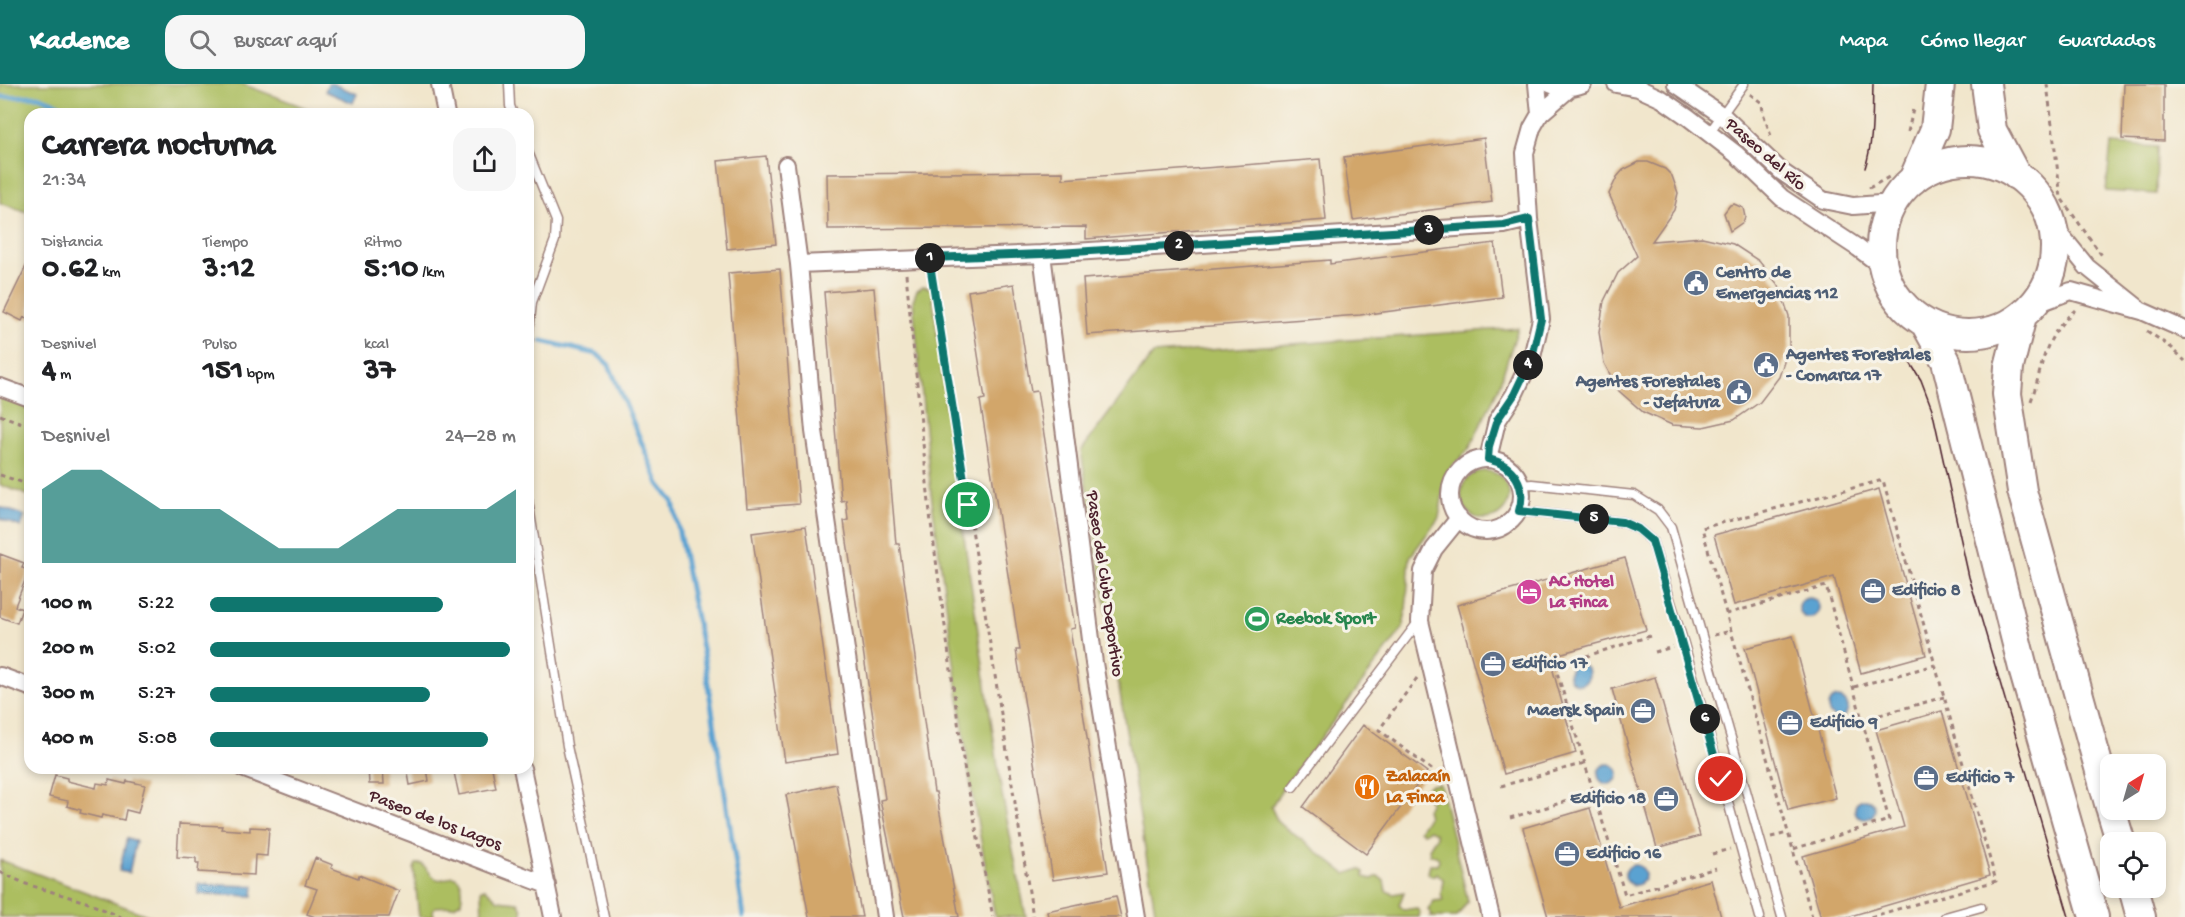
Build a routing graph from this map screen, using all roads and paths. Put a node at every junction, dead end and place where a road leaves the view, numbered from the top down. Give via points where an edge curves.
1 (440, 84) edge
2 (509, 84) edge
3 (1537, 84) edge
4 (1550, 84) edge
5 (1616, 84) edge
6 (1676, 84) edge
7 (1940, 84) edge
8 (1986, 84) edge
9 (2047, 84) edge
10 (1576, 86) edge
11 (1743, 86) edge
12 (1914, 103) dead end
13 (445, 108) edge
14 (511, 108) edge
15 (1540, 114) junction
16 (1723, 116) junction
17 (1709, 133) junction
18 (1772, 140) dead end
19 (1905, 142) dead end
20 (786, 165) dead end
21 (534, 167) edge
22 (1903, 174) junction
23 (2016, 175) junction
24 (1868, 188) dead end
25 (1893, 203) junction
26 (1529, 219) junction
27 (2052, 224) junction
28 (1042, 254) junction
29 (929, 258) junction
30 (905, 261) junction
31 (2106, 261) dead end
32 (800, 264) junction
33 (1883, 267) junction
34 (2085, 295) junction
35 (534, 297) edge
36 (2028, 310) junction
37 (2148, 314) junction
38 (1926, 323) junction
39 (2180, 325) edge
40 (2185, 361) edge
41 (0, 387) edge
42 (24, 396) edge
43 (2030, 404) dead end
44 (0, 415) edge
45 (24, 424) edge
46 (1488, 459) junction
47 (0, 475) edge
48 (24, 483) edge
49 (1521, 485) junction
50 (1519, 511) junction
51 (1458, 518) junction
52 (534, 550) edge
53 (1726, 614) junction
54 (1420, 621) junction
55 (1650, 636) dead end
56 (1429, 663) junction
57 (1935, 665) junction
58 (0, 676) edge
59 (24, 685) edge
60 (1854, 687) junction
61 (1944, 697) junction
62 (1862, 720) junction
63 (1379, 730) junction
64 (1376, 734) dead end
65 (1585, 763) junction
66 (2100, 769) edge
67 (258, 774) edge
68 (523, 774) edge
69 (1428, 781) dead end
70 (1501, 786) dead end
71 (1293, 788) dead end
72 (1594, 793) junction
73 (1510, 818) dead end
74 (1793, 849) junction
75 (1716, 868) dead end
76 (0, 873) edge
77 (547, 885) junction
78 (2136, 898) edge
79 (1982, 907) dead end
80 (121, 917) edge
81 (553, 917) edge
82 (604, 917) edge
83 (885, 917) edge
84 (993, 917) edge
85 (1033, 917) edge
86 (1136, 917) edge
87 (1491, 917) edge
88 (1760, 917) edge
89 (1782, 917) edge
90 (1812, 917) edge
91 (1869, 917) edge
92 (1946, 917) edge
93 (2094, 917) edge
94 (2141, 917) edge

1 - 13 street
2 - 14 lane
3 - 15 street
4 - 10 street
5 - 17 street, Paseo del Río via 1638,88 1662,99
6 - 16 street, Paseo del Río
7 - 22 highway via 1935,129
8 - 23 highway via 1992,130
9 - 31 path via 2061,198
10 - 15 street
11 - 16 lane
11 - 18 path via 1762,103
12 - 19 path
15 - 26 street via 1525,153
16 - 17 lane
16 - 25 street, Paseo del Río via 1782,172 1823,200 1853,206
17 - 33 street, Paseo del Río via 1782,198
20 - 32 street
21 - 35 lane via 556,221 555,240
22 - 23 highway via 1964,160 1991,163
22 - 24 path
22 - 25 highway
23 - 27 highway via 2032,188
25 - 33 highway via 1884,223
26 - 28 street via 1510,224
26 - 46 street via 1541,319 1532,357 1497,420
27 - 36 highway via 2055,252 2049,280
27 - 37 street via 2087,267
28 - 29 street
28 - 86 street, Paseo del Club Deportivo via 1094,663
29 - 30 street
29 - 85 path
30 - 32 street
30 - 84 path via 933,535 964,766
32 - 83 street via 814,431
33 - 38 highway via 1906,309
34 - 36 street via 2071,291
34 - 37 street
34 - 43 path via 2049,340
36 - 38 highway via 2000,328 1975,334 1950,332
36 - 66 highway via 2010,367 2007,394 2022,491
37 - 39 street
37 - 40 path via 2147,333
38 - 93 highway via 1946,361 2024,672
41 - 42 street
44 - 45 path
46 - 49 street via 1508,467
46 - 51 street via 1465,466 1457,474 1450,496
47 - 48 path
49 - 50 street
49 - 89 lane via 1634,495 1658,510 1671,526
50 - 51 street via 1512,521 1491,531 1479,531
50 - 88 lane via 1622,522 1652,541
51 - 54 street via 1423,571
52 - 82 lane via 567,746
53 - 57 path via 1702,528 1883,480
53 - 60 path via 1826,586
53 - 74 path
54 - 56 street
54 - 71 lane
55 - 65 path via 1555,666
56 - 63 path
56 - 87 street
57 - 60 path
57 - 61 path
58 - 59 street
60 - 62 path
61 - 62 path
61 - 91 path via 1996,881
62 - 74 path via 1889,820
63 - 64 path
63 - 69 path via 1432,770
65 - 70 path
65 - 72 path
67 - 77 street, Paseo de los Lagos
68 - 77 street
72 - 73 path
72 - 75 path via 1625,895
74 - 90 path
76 - 80 path
77 - 81 street
78 - 94 highway
79 - 92 lane

